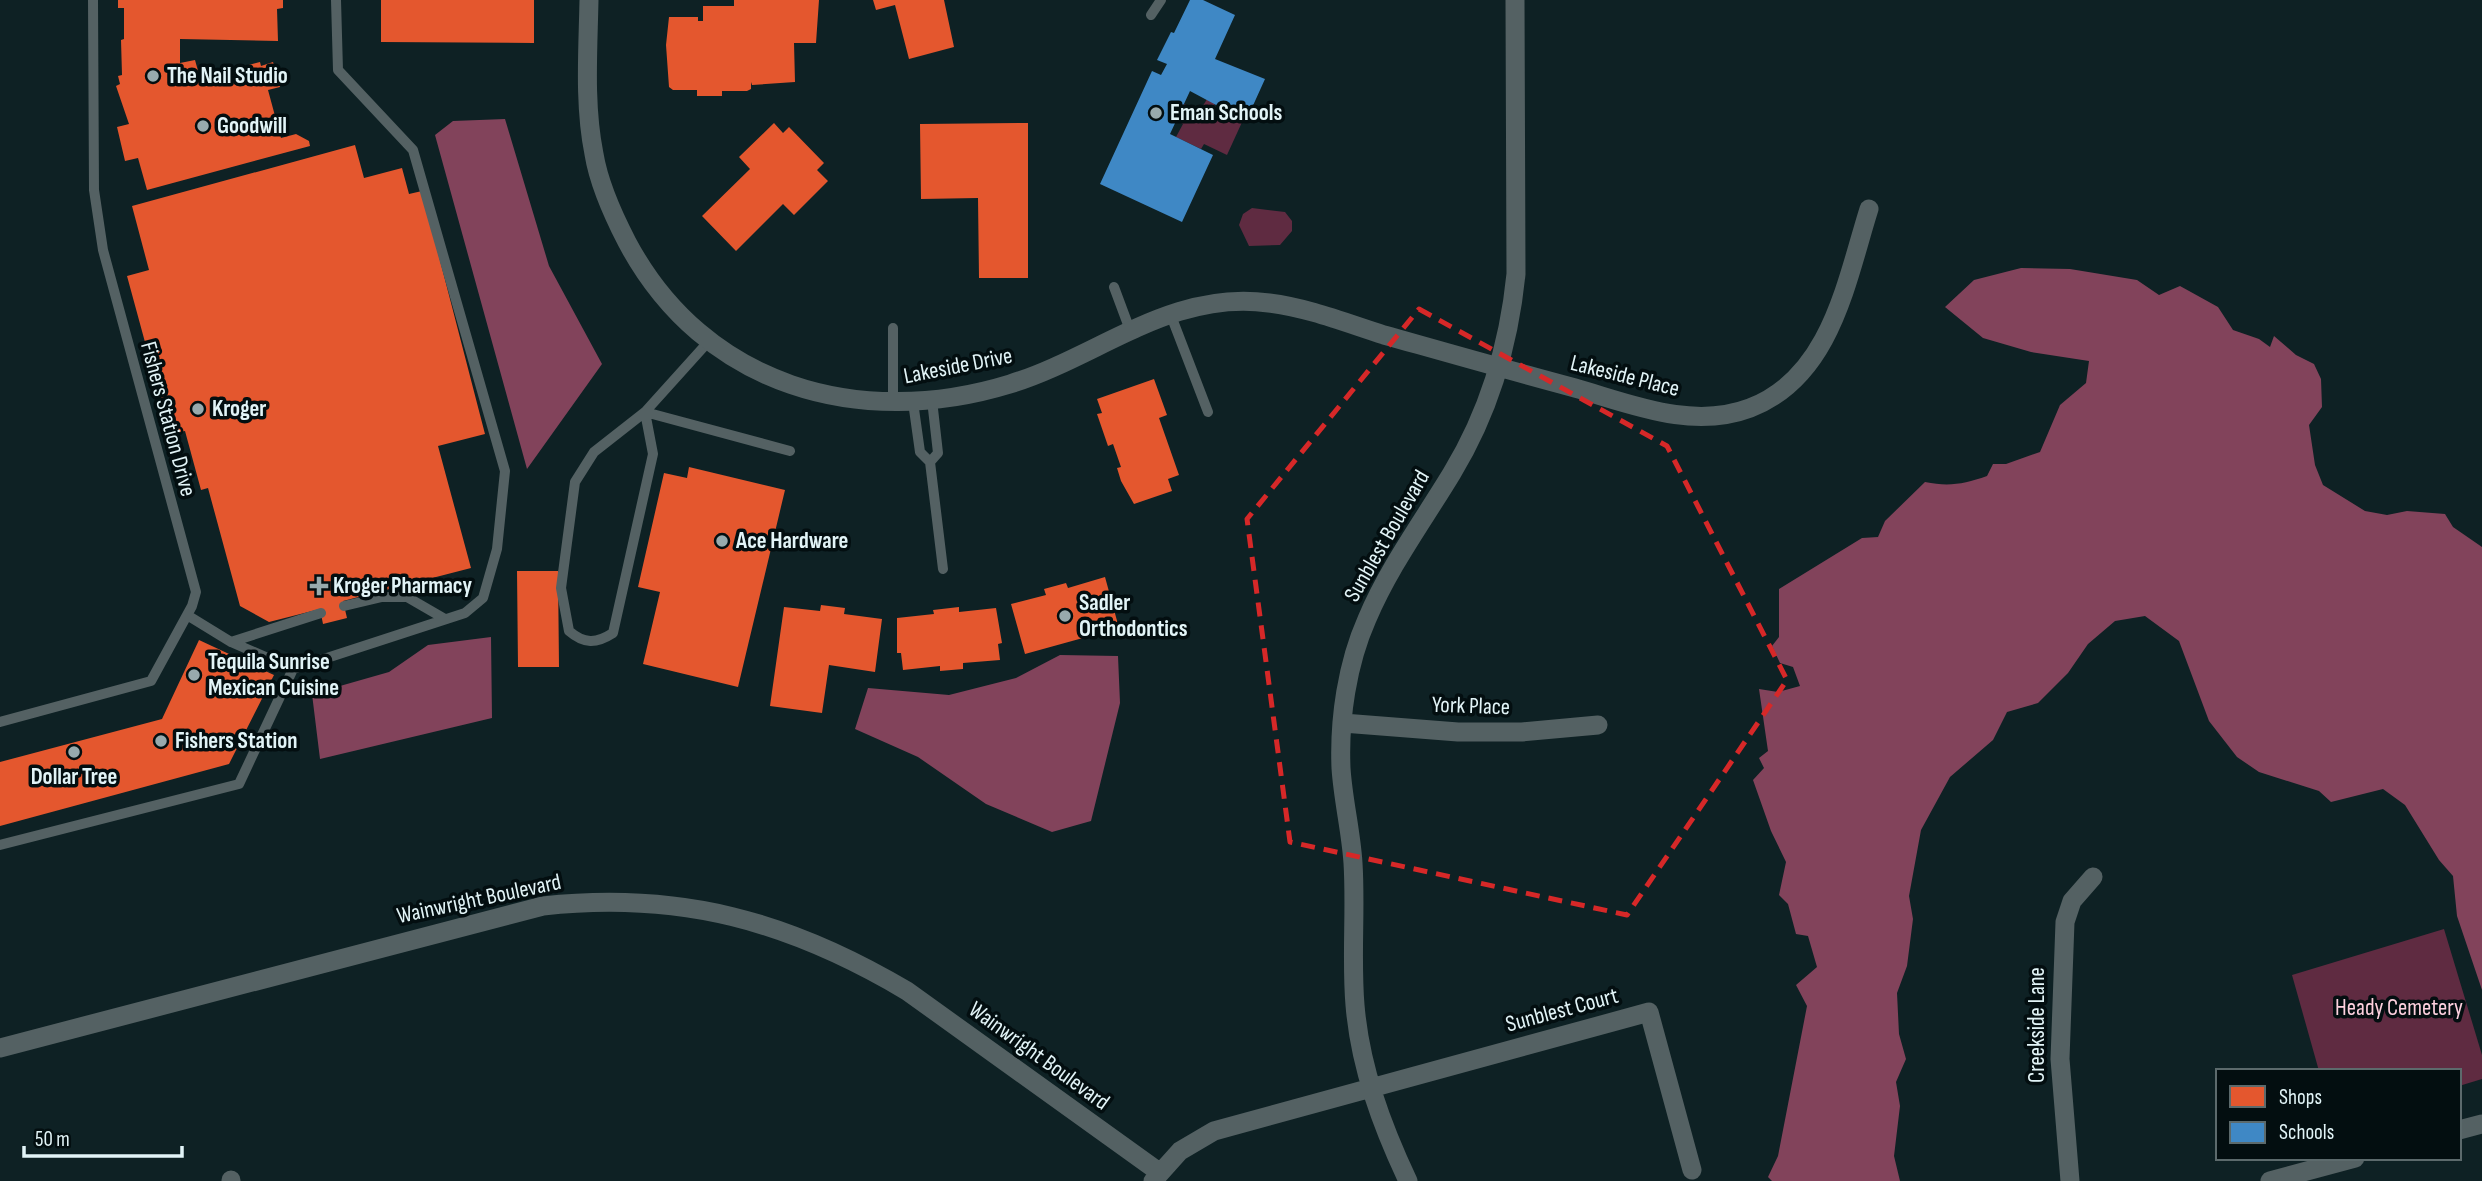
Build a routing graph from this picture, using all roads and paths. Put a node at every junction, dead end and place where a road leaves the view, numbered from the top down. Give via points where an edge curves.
1 (93, 0) edge
2 (336, 0) edge
3 (589, 0) edge
4 (1161, 0) edge
5 (1515, 0) edge
6 (1151, 15) dead end
7 (1869, 209) dead end
8 (1114, 287) dead end
9 (1170, 312) junction
10 (893, 328) dead end
11 (1130, 330) junction
12 (709, 341) junction
13 (1500, 368) junction
14 (923, 401) junction
15 (893, 403) junction
16 (645, 412) junction
17 (1208, 412) dead end
18 (790, 452) dead end
19 (930, 462) junction
20 (943, 569) dead end
21 (344, 606) dead end
22 (321, 613) dead end
23 (187, 615) junction
24 (445, 620) junction
25 (231, 642) junction
26 (293, 669) junction
27 (0, 722) edge
28 (1343, 723) junction
29 (1598, 725) dead end
30 (0, 845) edge
31 (2093, 877) dead end
32 (0, 1048) edge
33 (1370, 1089) junction
34 (2482, 1124) edge
35 (2461, 1129) edge
36 (2348, 1160) edge
37 (1692, 1170) dead end
38 (1156, 1177) edge
39 (1408, 1181) edge
40 (2070, 1181) edge
41 (2270, 1181) edge

1 - 23 lane, Fishers Station Drive via 96,207 115,296 196,592
2 - 24 lane via 338,70 413,150 505,471 497,549 483,598 465,613
3 - 12 street, Lakeside Drive via 588,92 594,156 612,214 642,271 672,309
4 - 6 lane
5 - 13 street, Sunblest Boulevard via 1516,274
7 - 13 street, Lakeside Place via 1822,343 1788,385 1751,408 1713,416 1669,414
8 - 11 lane
9 - 11 street, Lakeside Drive
9 - 13 street, Lakeside Drive via 1209,303 1265,302 1303,309
9 - 17 lane
10 - 15 lane
11 - 14 street, Lakeside Drive via 1014,383
12 - 15 street, Lakeside Drive via 756,371 792,386 844,400
12 - 16 lane
13 - 28 street, Sunblest Boulevard via 1454,470 1387,578 1366,621 1352,661
14 - 15 street, Lakeside Drive
14 - 19 lane via 920,452
14 - 19 lane via 938,453
16 - 16 lane via 594,452 575,482 561,588 569,631 581,641 599,642 613,633 653,454
16 - 18 lane
19 - 20 lane
21 - 24 lane via 382,597 407,597
22 - 25 lane
23 - 25 lane
23 - 27 lane, Fishers Station Drive via 151,681
24 - 26 lane
25 - 26 lane
26 - 30 lane via 239,784
28 - 29 street, York Place via 1458,732
28 - 33 street, Sunblest Boulevard via 1341,769 1353,860 1355,1007
31 - 40 street, Creekside Lane via 2072,901 2065,922 2060,1059
32 - 38 street, Wainwright Boulevard via 492,917 568,903 673,905 757,921 811,940 867,968 907,991
33 - 37 street, Sunblest Court via 1649,1012
33 - 38 street via 1214,1131 1192,1142
33 - 39 street, Sunblest Boulevard
34 - 35 street
36 - 41 street

